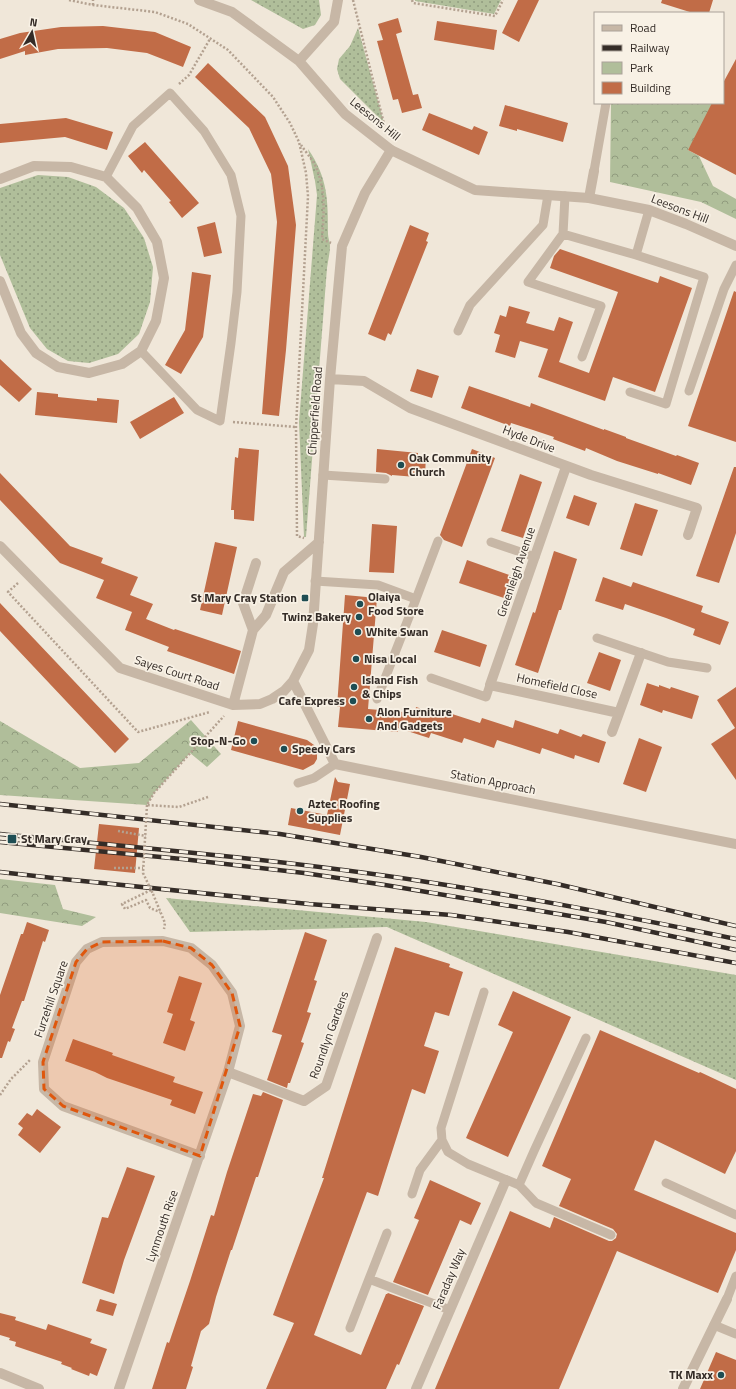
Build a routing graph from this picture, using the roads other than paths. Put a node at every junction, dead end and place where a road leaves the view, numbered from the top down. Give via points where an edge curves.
1 (199, 0) edge
2 (339, 0) edge
3 (299, 61) junction
4 (606, 104) edge
5 (391, 150) junction
6 (594, 171) joint
7 (106, 177) junction
8 (0, 179) edge
9 (548, 195) junction
10 (565, 196) junction
11 (589, 198) junction
12 (649, 210) junction
13 (563, 234) junction
14 (736, 246) edge
15 (636, 255) junction
16 (736, 265) edge
17 (0, 281) edge
18 (458, 331) dead end
19 (141, 351) junction
20 (582, 357) dead end
21 (330, 378) junction
22 (630, 392) dead end
23 (689, 392) dead end
24 (566, 467) junction
25 (324, 475) junction
26 (385, 478) dead end
27 (688, 535) dead end
28 (438, 541) dead end
29 (319, 542) junction
30 (491, 542) dead end
31 (0, 546) edge
32 (535, 557) junction
33 (256, 563) dead end
34 (315, 581) junction
35 (416, 599) junction
36 (253, 630) junction
37 (597, 638) dead end
38 (640, 653) junction
39 (707, 668) dead end
40 (431, 678) dead end
41 (293, 681) junction
42 (490, 685) junction
43 (377, 699) dead end
44 (233, 705) junction
45 (619, 713) junction
46 (612, 732) dead end
47 (335, 764) junction
48 (298, 783) dead end
49 (736, 844) edge
50 (377, 938) dead end
51 (484, 992) dead end
52 (586, 1038) dead end
53 (228, 1072) junction
54 (442, 1140) junction
55 (200, 1156) junction
56 (506, 1180) junction
57 (666, 1183) dead end
58 (519, 1185) junction
59 (412, 1194) dead end
60 (736, 1215) edge
61 (387, 1233) dead end
62 (611, 1235) dead end
63 (736, 1276) edge
64 (369, 1279) junction
65 (727, 1299) joint
66 (450, 1310) junction
67 (714, 1325) junction
68 (350, 1328) dead end
69 (736, 1334) edge
70 (0, 1373) edge
71 (39, 1389) edge
72 (119, 1389) edge
73 (416, 1389) edge
74 (684, 1389) edge

1 - 3 street, Leesons Hill via 232,12
2 - 3 street via 334,22
3 - 5 street, Leesons Hill via 345,114
4 - 6 lane
5 - 9 street, Leesons Hill via 475,190
5 - 21 street, Chipperfield Road via 364,193 342,248
6 - 11 street
7 - 8 street via 71,167 34,166
7 - 19 street via 137,208 157,242 164,278 156,321
7 - 19 lane via 133,126 170,93 204,131 231,175 241,216 238,285 220,421 197,410
9 - 10 street, Leesons Hill
9 - 18 lane via 543,225 470,305
10 - 11 street, Leesons Hill
10 - 13 lane
11 - 12 street, Leesons Hill
12 - 14 street, Leesons Hill
12 - 15 lane
13 - 15 lane
13 - 20 lane via 528,282 601,306
15 - 22 lane via 704,277 666,404
16 - 23 lane via 724,289
17 - 19 street via 21,333 36,353 58,367 89,373 122,364
21 - 24 street, Hyde Drive via 364,381 410,408
21 - 25 street, Chipperfield Road
24 - 27 street, Hyde Drive via 697,508
24 - 32 street, Greenleigh Avenue
25 - 26 lane
25 - 29 street, Chipperfield Road
28 - 35 lane
29 - 34 street, Chipperfield Road
29 - 36 street via 284,572 266,615
30 - 32 lane
31 - 44 street, Sayes Court Road via 120,668
32 - 42 street, Greenleigh Avenue
33 - 36 street via 243,603
34 - 35 lane via 378,585
34 - 41 street, Chipperfield Road via 313,624 308,650
35 - 43 lane
36 - 44 street
37 - 38 lane
38 - 39 lane via 668,662
38 - 45 street
40 - 42 lane via 486,697
41 - 44 street, Sayes Court Road via 284,691 260,704
41 - 47 street
42 - 45 street, Homefield Close
45 - 46 street
47 - 48 lane via 314,778
47 - 49 street, Station Approach
50 - 53 street, Roundlyn Gardens via 326,1086 304,1101
51 - 54 lane via 442,1128
52 - 58 lane
53 - 55 street, Lynmouth Rise
53 - 55 street, Furzehill Square via 240,1026 232,993 212,964 191,948 163,941 102,942 87,949 76,962 43,1062 44,1089 63,1106
54 - 56 lane via 448,1152 468,1164
54 - 59 lane via 420,1170
55 - 72 street, Lynmouth Rise
56 - 58 lane
56 - 66 street, Faraday Way
57 - 60 lane
58 - 62 lane via 536,1203
61 - 64 lane
63 - 65 lane
64 - 66 lane
64 - 68 lane
65 - 67 street
66 - 73 street, Faraday Way
67 - 69 lane
67 - 74 street
70 - 71 street

